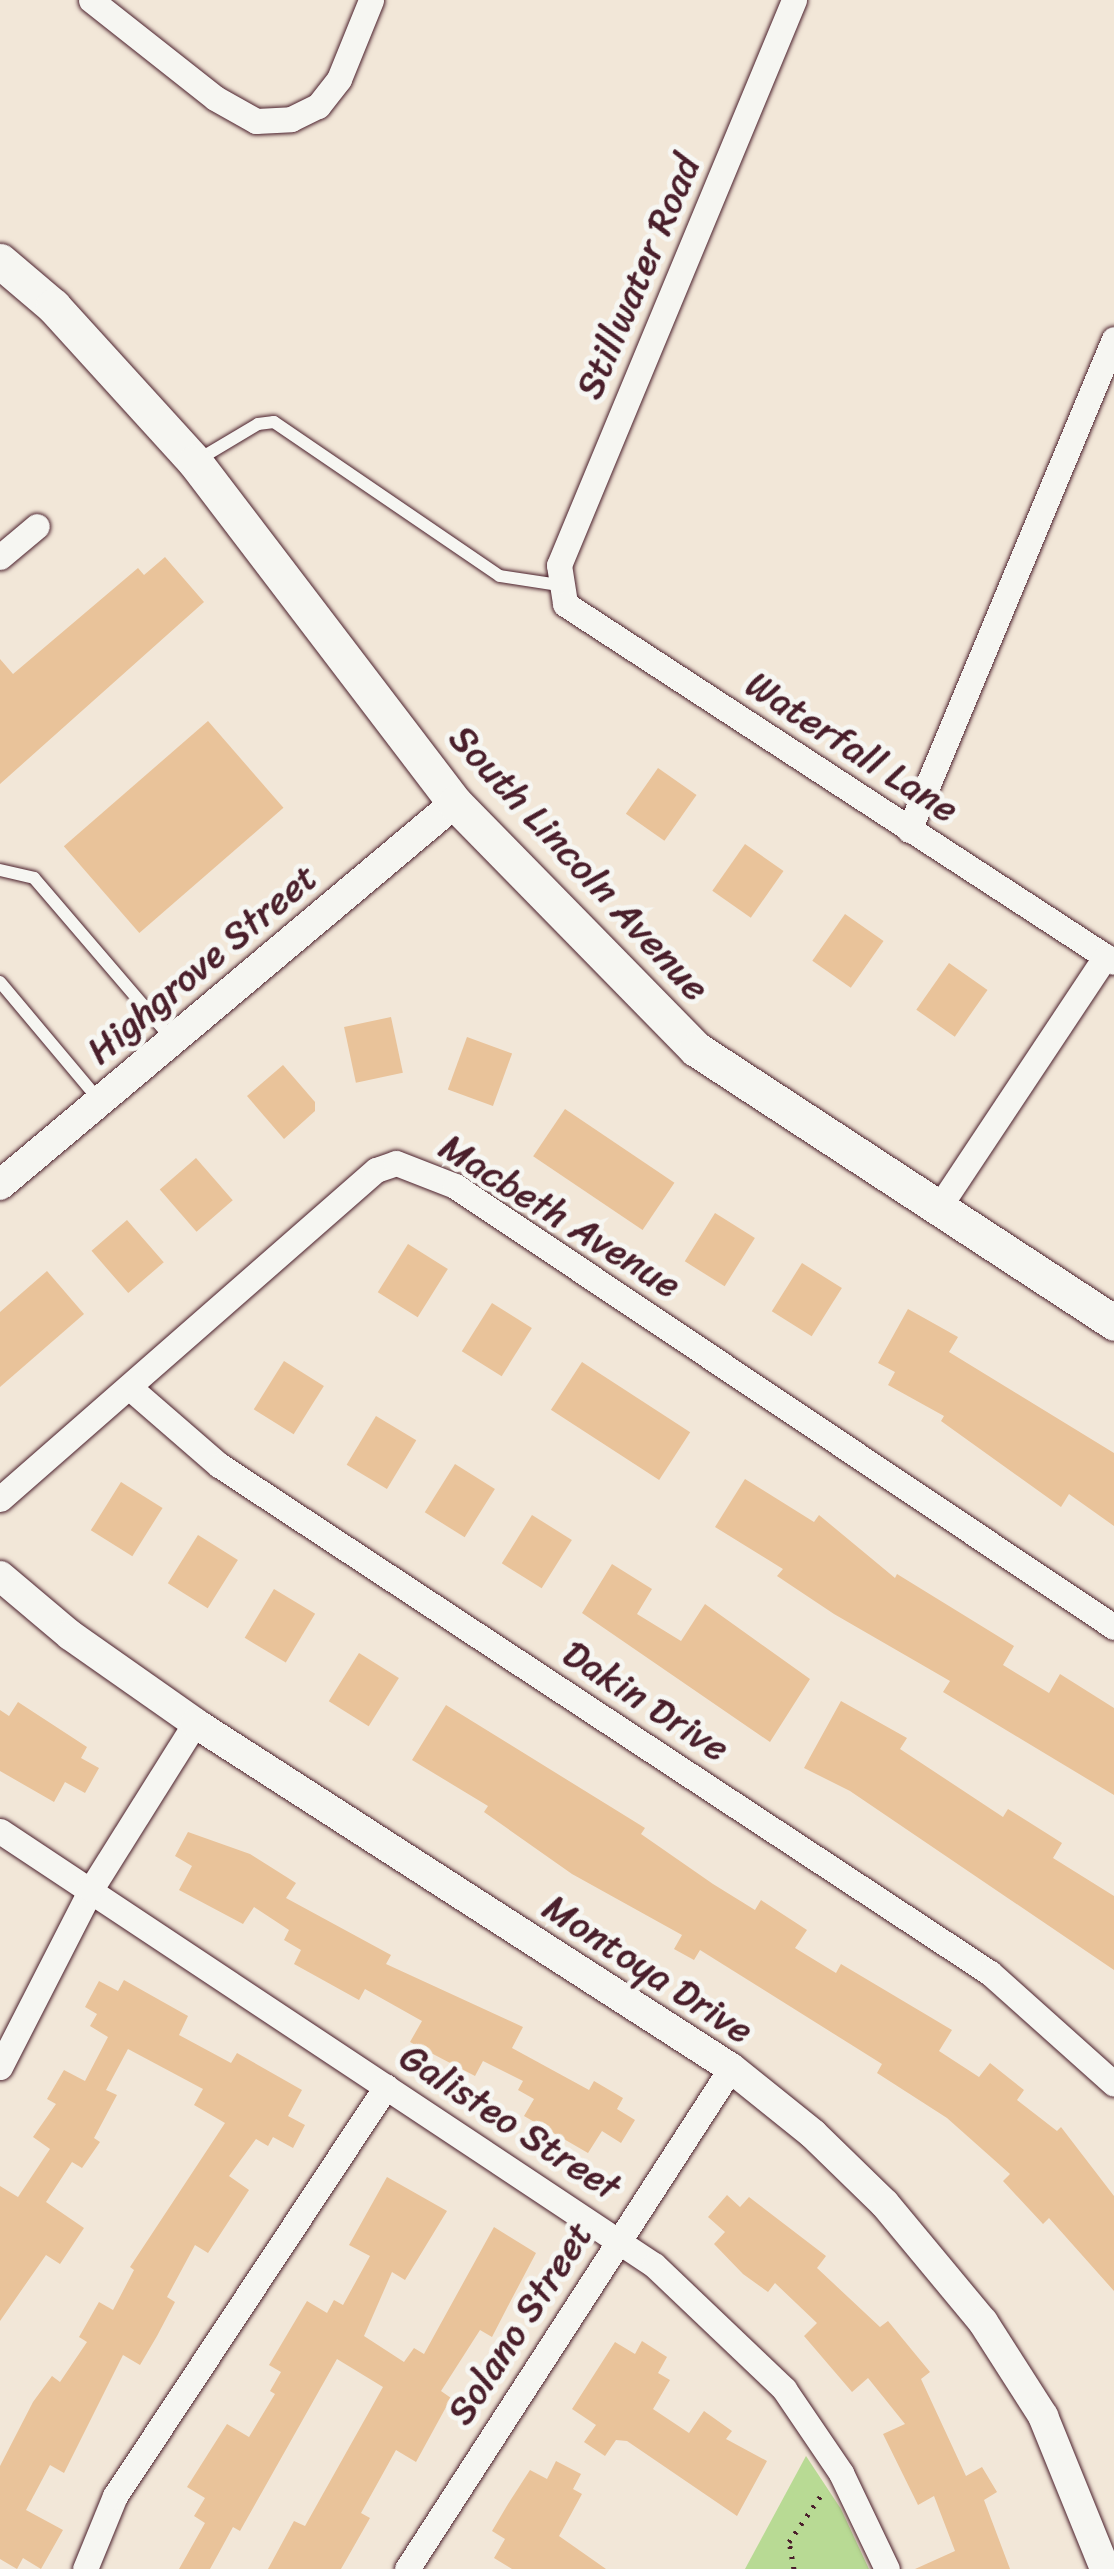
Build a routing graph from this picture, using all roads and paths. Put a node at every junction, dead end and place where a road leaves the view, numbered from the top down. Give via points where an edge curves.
1 (91, 0) edge
2 (371, 0) edge
3 (794, 0) edge
4 (5, 275) edge
5 (1114, 338) edge
6 (195, 462) junction
7 (37, 526) dead end
8 (0, 557) edge
9 (560, 585) junction
10 (455, 804) junction
11 (909, 830) junction
12 (0, 870) edge
13 (1110, 959) edge
14 (0, 982) edge
15 (173, 1040) junction
16 (100, 1101) junction
17 (0, 1185) edge
18 (939, 1208) junction
19 (1114, 1324) edge
20 (130, 1388) junction
21 (0, 1499) edge
22 (0, 1576) edge
23 (1114, 1627) edge
24 (196, 1723) junction
25 (0, 1831) edge
26 (90, 1889) junction
27 (0, 2067) edge
28 (731, 2068) junction
29 (1114, 2084) edge
30 (386, 2086) junction
31 (620, 2237) junction
32 (824, 2491) dead end
33 (84, 2569) edge
34 (407, 2569) edge
35 (794, 2569) edge
36 (886, 2569) edge
37 (1105, 2569) edge

1 - 2 street via 215,98 256,120 291,120 318,106 339,79
3 - 9 street, Stillwater Road via 558,565
4 - 6 main road, South Lincoln Avenue via 53,306
5 - 11 street
6 - 9 lane via 258,424 274,422 500,576
6 - 10 main road, South Lincoln Avenue
7 - 8 street
9 - 11 street, Waterfall Lane via 565,604
10 - 15 street, Highgrove Street
10 - 18 main road, South Lincoln Avenue via 696,1050
11 - 13 street, Waterfall Lane
12 - 15 lane via 34,878
13 - 18 street
14 - 16 lane
15 - 16 street, Highgrove Street
16 - 17 street, Highgrove Street
18 - 19 main road, South Lincoln Avenue
20 - 21 street, Macbeth Avenue
20 - 23 street, Macbeth Avenue via 376,1170 414,1165 455,1186
20 - 29 street, Dakin Drive via 220,1465 990,1973
22 - 24 street, Montoya Drive via 70,1636
24 - 26 street
24 - 28 street, Montoya Drive
25 - 26 street, Galisteo Street
26 - 27 street
26 - 30 street, Galisteo Street
28 - 31 street, Solano Street
28 - 37 street, Montoya Drive via 884,2204 983,2322 1043,2416
30 - 31 street, Galisteo Street
30 - 33 street via 116,2496
31 - 34 street, Solano Street
31 - 36 street, Galisteo Street via 784,2389 841,2472
32 - 35 path via 789,2542

